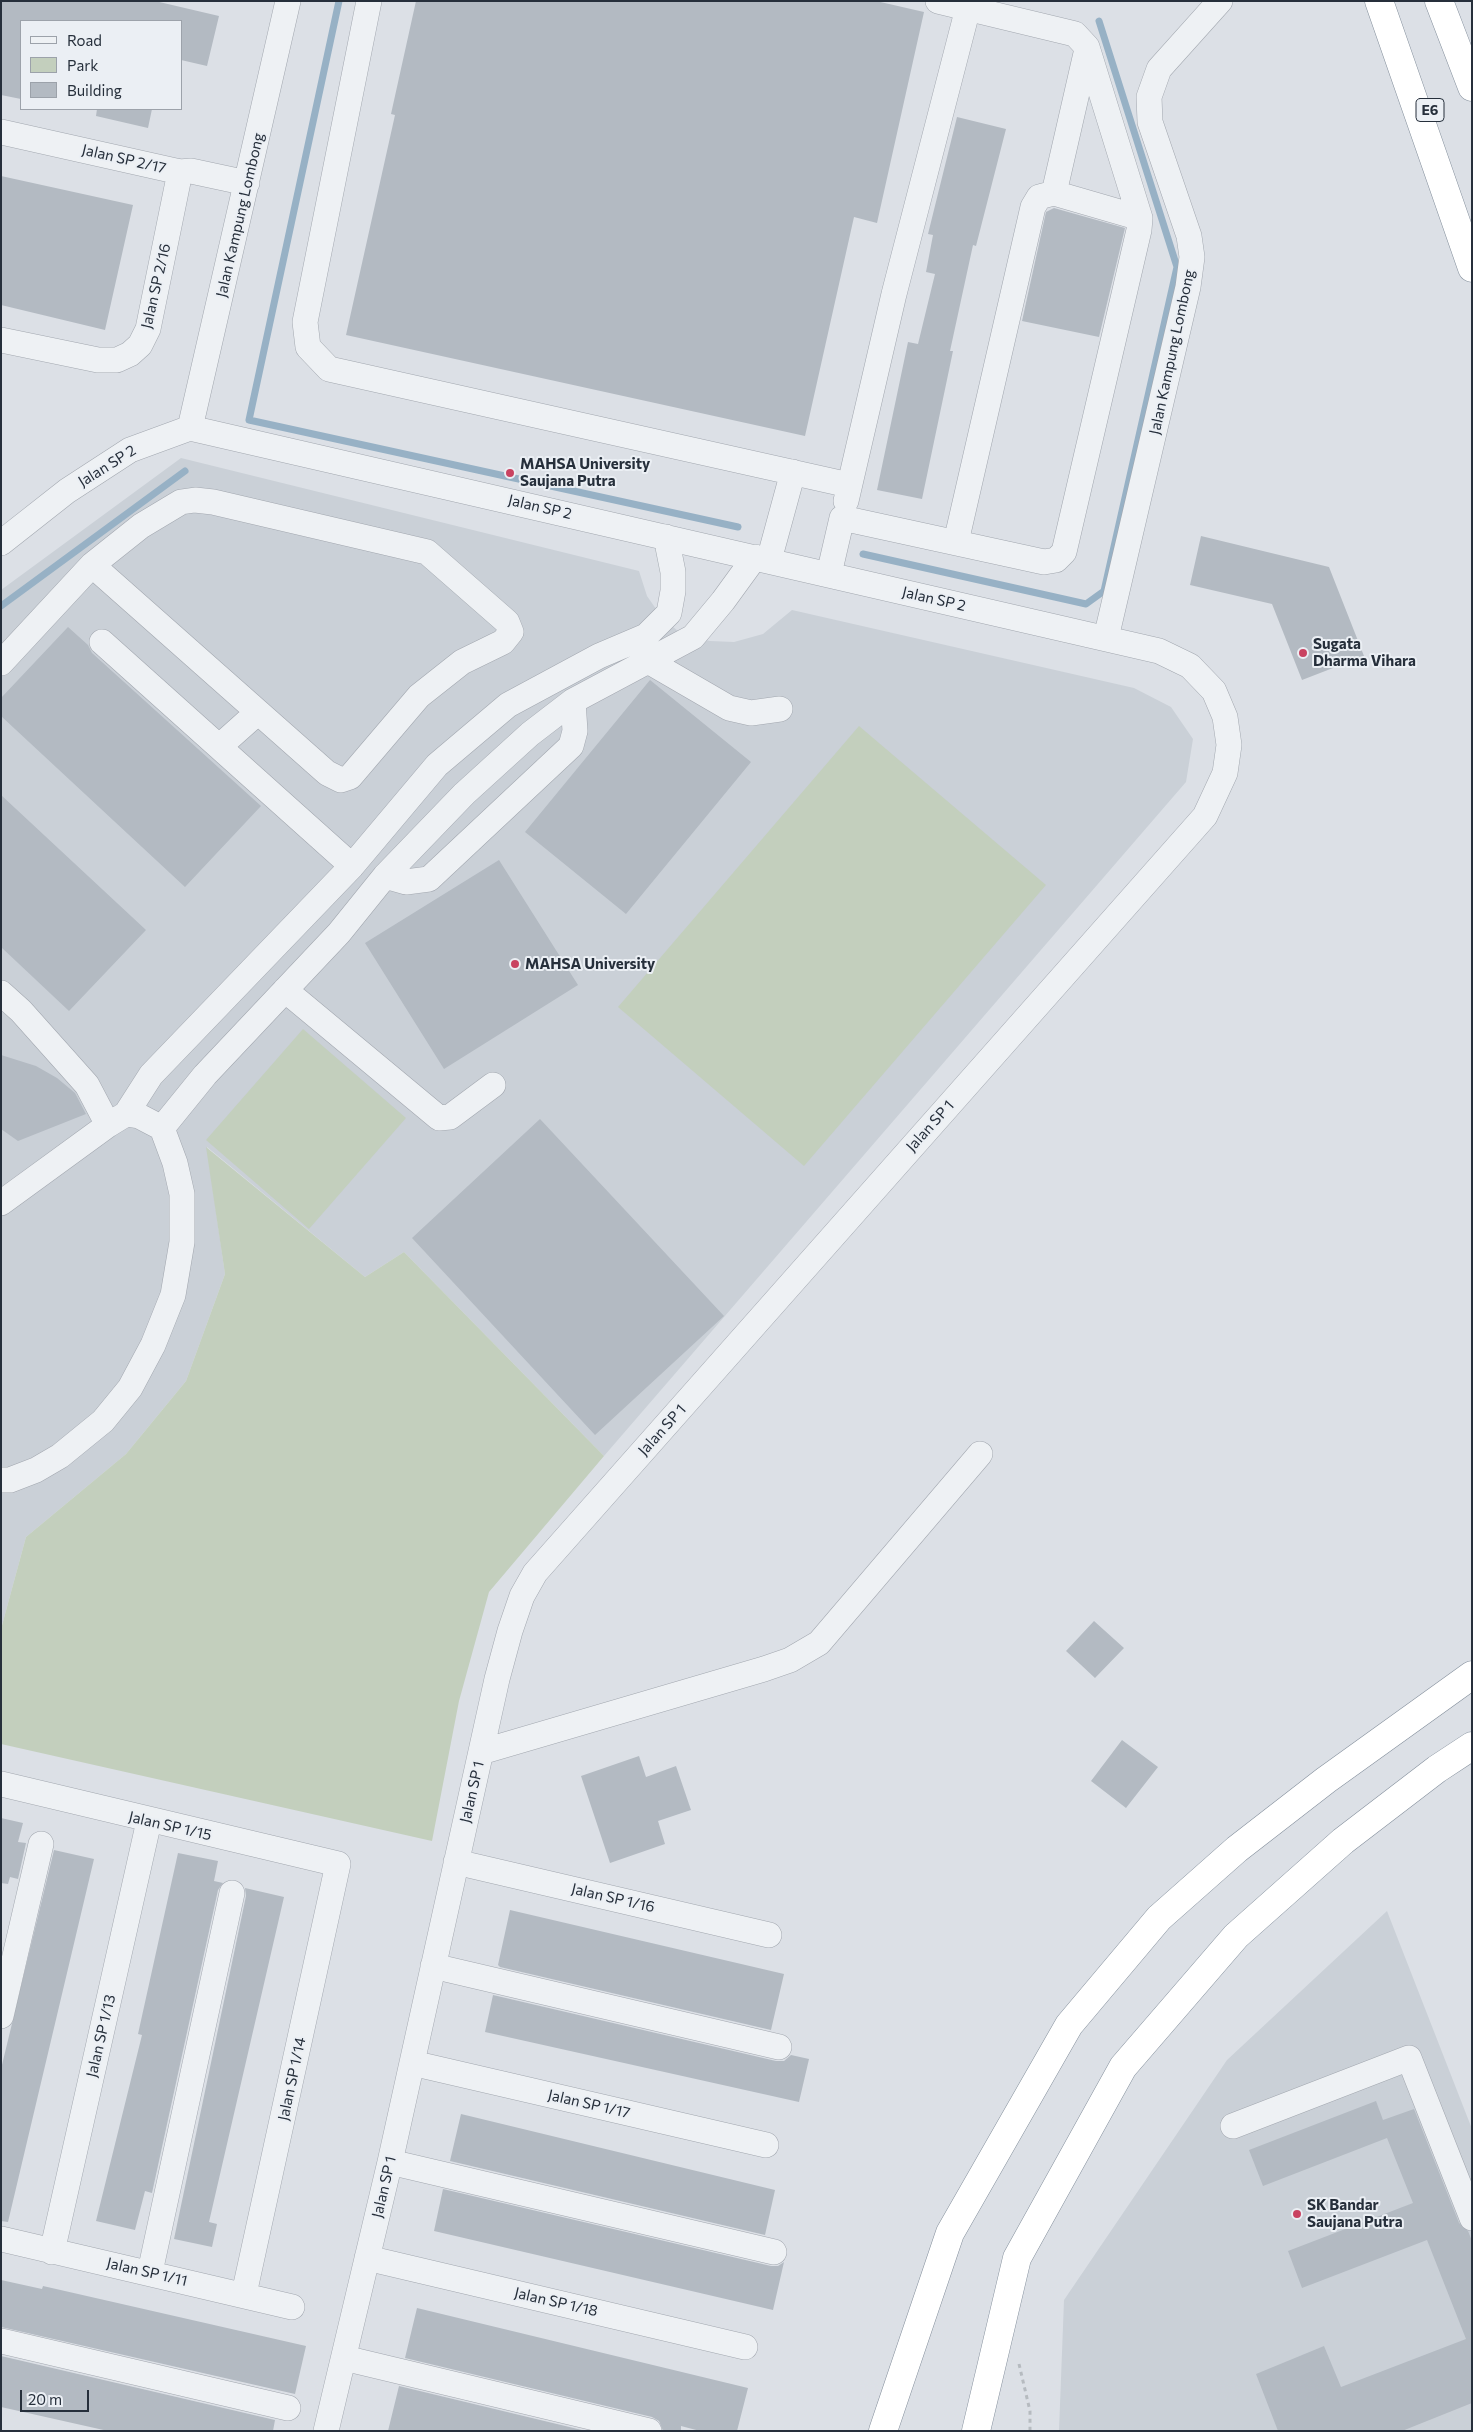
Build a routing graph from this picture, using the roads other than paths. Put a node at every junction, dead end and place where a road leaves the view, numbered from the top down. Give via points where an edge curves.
1 (288, 1) edge
2 (369, 1) edge
3 (938, 1) edge
4 (1220, 1) edge
5 (1379, 1) edge
6 (1388, 1) edge
7 (1439, 1) edge
8 (1454, 1) edge
9 (968, 8) junction
10 (1472, 40) edge
11 (1088, 46) junction
12 (1472, 87) edge
13 (1, 132) edge
14 (180, 172) junction
15 (247, 183) junction
16 (1054, 194) junction
17 (1140, 218) junction
18 (1472, 219) edge
19 (1472, 268) edge
20 (1, 340) edge
21 (190, 428) junction
22 (793, 472) junction
23 (849, 485) junction
24 (842, 518) junction
25 (666, 536) junction
26 (956, 542) junction
27 (1, 543) edge
28 (762, 559) junction
29 (92, 565) junction
30 (829, 574) junction
31 (1106, 638) junction
32 (102, 642) dead end
33 (648, 661) junction
34 (1, 663) edge
35 (572, 701) junction
36 (780, 709) dead end
37 (257, 713) junction
38 (220, 746) junction
39 (352, 866) junction
40 (385, 876) junction
41 (285, 990) junction
42 (1, 994) edge
43 (493, 1085) dead end
44 (117, 1120) junction
45 (162, 1128) junction
46 (1, 1204) edge
47 (980, 1454) dead end
48 (1, 1480) edge
49 (1472, 1675) edge
50 (1472, 1690) edge
51 (1431, 1707) junction
52 (1472, 1746) edge
53 (481, 1752) junction
54 (1472, 1758) edge
55 (1437, 1769) junction
56 (1, 1784) edge
57 (149, 1821) junction
58 (41, 1844) dead end
59 (456, 1862) junction
60 (338, 1864) joint
61 (232, 1893) dead end
62 (769, 1934) dead end
63 (433, 1966) junction
64 (1, 2016) edge
65 (779, 2047) dead end
66 (412, 2063) junction
67 (1233, 2126) dead end
68 (766, 2145) dead end
69 (390, 2162) junction
70 (1472, 2218) edge
71 (1, 2239) edge
72 (52, 2252) junction
73 (774, 2252) dead end
74 (367, 2258) junction
75 (150, 2272) junction
76 (244, 2294) junction
77 (292, 2307) dead end
78 (1, 2341) edge
79 (745, 2347) dead end
80 (344, 2358) junction
81 (288, 2408) dead end
82 (326, 2431) edge
83 (649, 2431) edge
84 (883, 2431) edge
85 (976, 2431) edge

1 - 15 street, Jalan Kampung Lombong
2 - 22 street via 305,322 308,347 329,370
3 - 9 street
4 - 31 street, Jalan Kampung Lombong via 1159,69 1149,98 1150,122 1189,236 1192,257 1188,287
5 - 19 highway
6 - 18 highway, E6
7 - 12 highway
8 - 10 highway
9 - 11 street via 1075,34
9 - 23 street via 894,294
11 - 16 street
11 - 17 street
13 - 14 street, Jalan SP 2/17
14 - 15 street, Jalan SP 2/17 via 191,171
14 - 20 street, Jalan SP 2/16 via 148,329 130,354 117,360 98,360
15 - 21 street, Jalan Kampung Lombong
16 - 17 street
16 - 26 street via 1040,197 1033,207
17 - 26 street via 1064,552 1056,560 1044,562
21 - 25 street, Jalan SP 2
21 - 27 street, Jalan SP 2 via 130,450 67,492
22 - 23 street
22 - 28 street
23 - 24 street
24 - 26 street
24 - 30 street
25 - 28 street, Jalan SP 2
25 - 39 street via 673,572 669,613 646,636 599,656 508,705 437,765
28 - 30 street, Jalan SP 2
28 - 33 street via 693,637
29 - 34 street
29 - 37 street
29 - 37 street via 141,526 181,502 213,502 427,552 507,622 512,632 503,642 462,662 418,696 350,777 341,780 327,774
30 - 31 street, Jalan SP 2
31 - 53 street, Jalan SP 1 via 1159,651 1190,666 1214,691 1225,717 1230,745 1225,773 1205,816 535,1573 522,1596 510,1631
32 - 38 street
33 - 35 street
33 - 36 street via 729,708 751,713
35 - 40 street via 464,794
35 - 40 street via 575,731 571,746 429,880 406,882
37 - 38 street
38 - 39 street
39 - 44 street via 151,1075
40 - 41 street via 339,933
41 - 43 street via 439,1118 450,1118
41 - 45 street via 205,1075
42 - 44 street via 21,1011
44 - 45 street via 140,1116
44 - 46 street
45 - 48 street via 182,1194 182,1242 173,1295 153,1345 130,1388 103,1421 60,1456 36,1470
47 - 53 street via 819,1644 790,1660 764,1669
49 - 51 highway
50 - 51 highway
51 - 84 highway via 1326,1780 1237,1849 1159,1918 1069,2025 950,2233
52 - 55 highway
53 - 59 street, Jalan SP 1
54 - 55 highway
55 - 85 highway via 1343,1841 1236,1936 1123,2067 1017,2258
56 - 57 street, Jalan SP 1/15
57 - 60 street, Jalan SP 1/15
57 - 72 street, Jalan SP 1/13
58 - 64 street
59 - 62 street, Jalan SP 1/16
59 - 63 street, Jalan SP 1
60 - 76 street, Jalan SP 1/14
61 - 75 street
63 - 65 street
63 - 66 street, Jalan SP 1
66 - 68 street, Jalan SP 1/17
66 - 69 street, Jalan SP 1
67 - 70 street via 1409,2058
69 - 73 street
69 - 74 street, Jalan SP 1
71 - 72 street, Jalan SP 1/11
72 - 75 street, Jalan SP 1/11
74 - 79 street, Jalan SP 1/18
74 - 80 street, Jalan SP 1
75 - 76 street, Jalan SP 1/11
76 - 77 street, Jalan SP 1/11
78 - 81 street
80 - 82 street, Jalan SP 1
80 - 83 street

